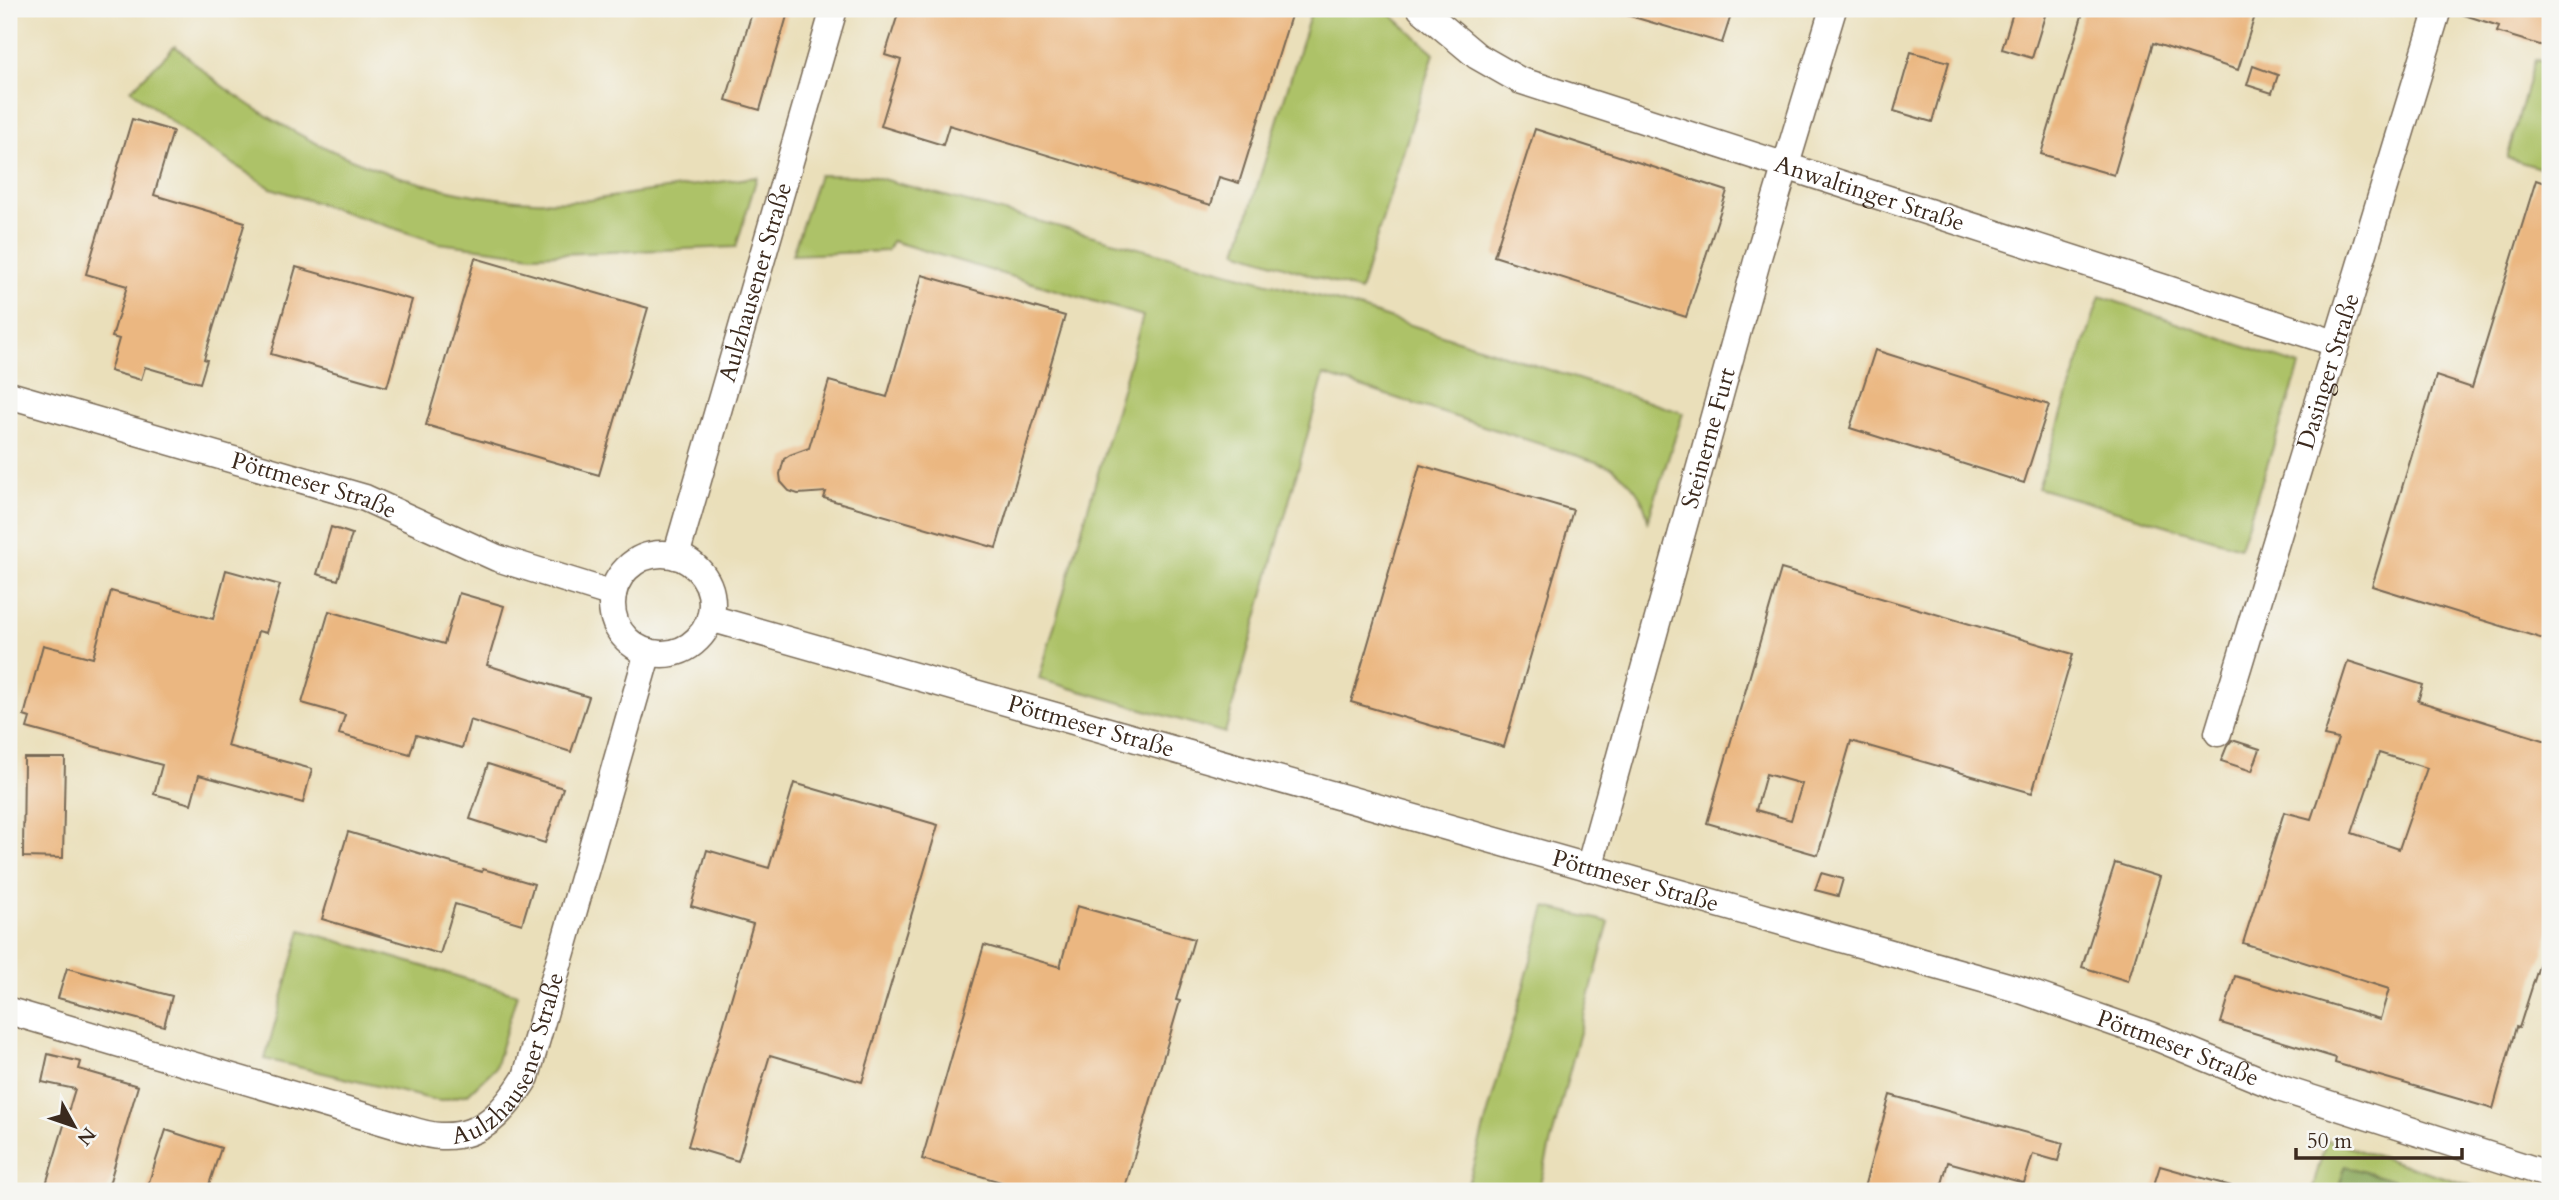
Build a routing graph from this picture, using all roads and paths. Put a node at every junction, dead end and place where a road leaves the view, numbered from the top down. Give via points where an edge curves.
1 (834, 9) edge
2 (1421, 9) edge
3 (1833, 9) edge
4 (2438, 9) edge
5 (1786, 166) junction
6 (2335, 343) junction
7 (9, 395) edge
8 (676, 556) junction
9 (613, 594) junction
10 (710, 618) junction
11 (648, 652) junction
12 (2218, 733) dead end
13 (1589, 868) junction
14 (9, 1011) edge
15 (2550, 1175) edge

1 - 8 street, Aulzhausener Straße
2 - 5 street, Anwaltinger Straße via 1477,56 1519,80
3 - 5 street, Steinerne Furt
4 - 6 street, Dasinger Straße
5 - 6 street, Anwaltinger Straße
5 - 13 street, Steinerne Furt
6 - 12 street, Dasinger Straße
7 - 9 street, Pöttmeser Straße via 365,498 497,558
8 - 9 street via 636,561
8 - 10 street via 702,573 712,603
9 - 11 street via 612,608 620,630
10 - 11 street via 693,644 664,654
10 - 13 street, Pöttmeser Straße
11 - 14 street, Aulzhausener Straße via 526,1077 510,1102 485,1125 462,1134 429,1134
13 - 15 street, Pöttmeser Straße via 2018,989 2158,1038 2282,1089

